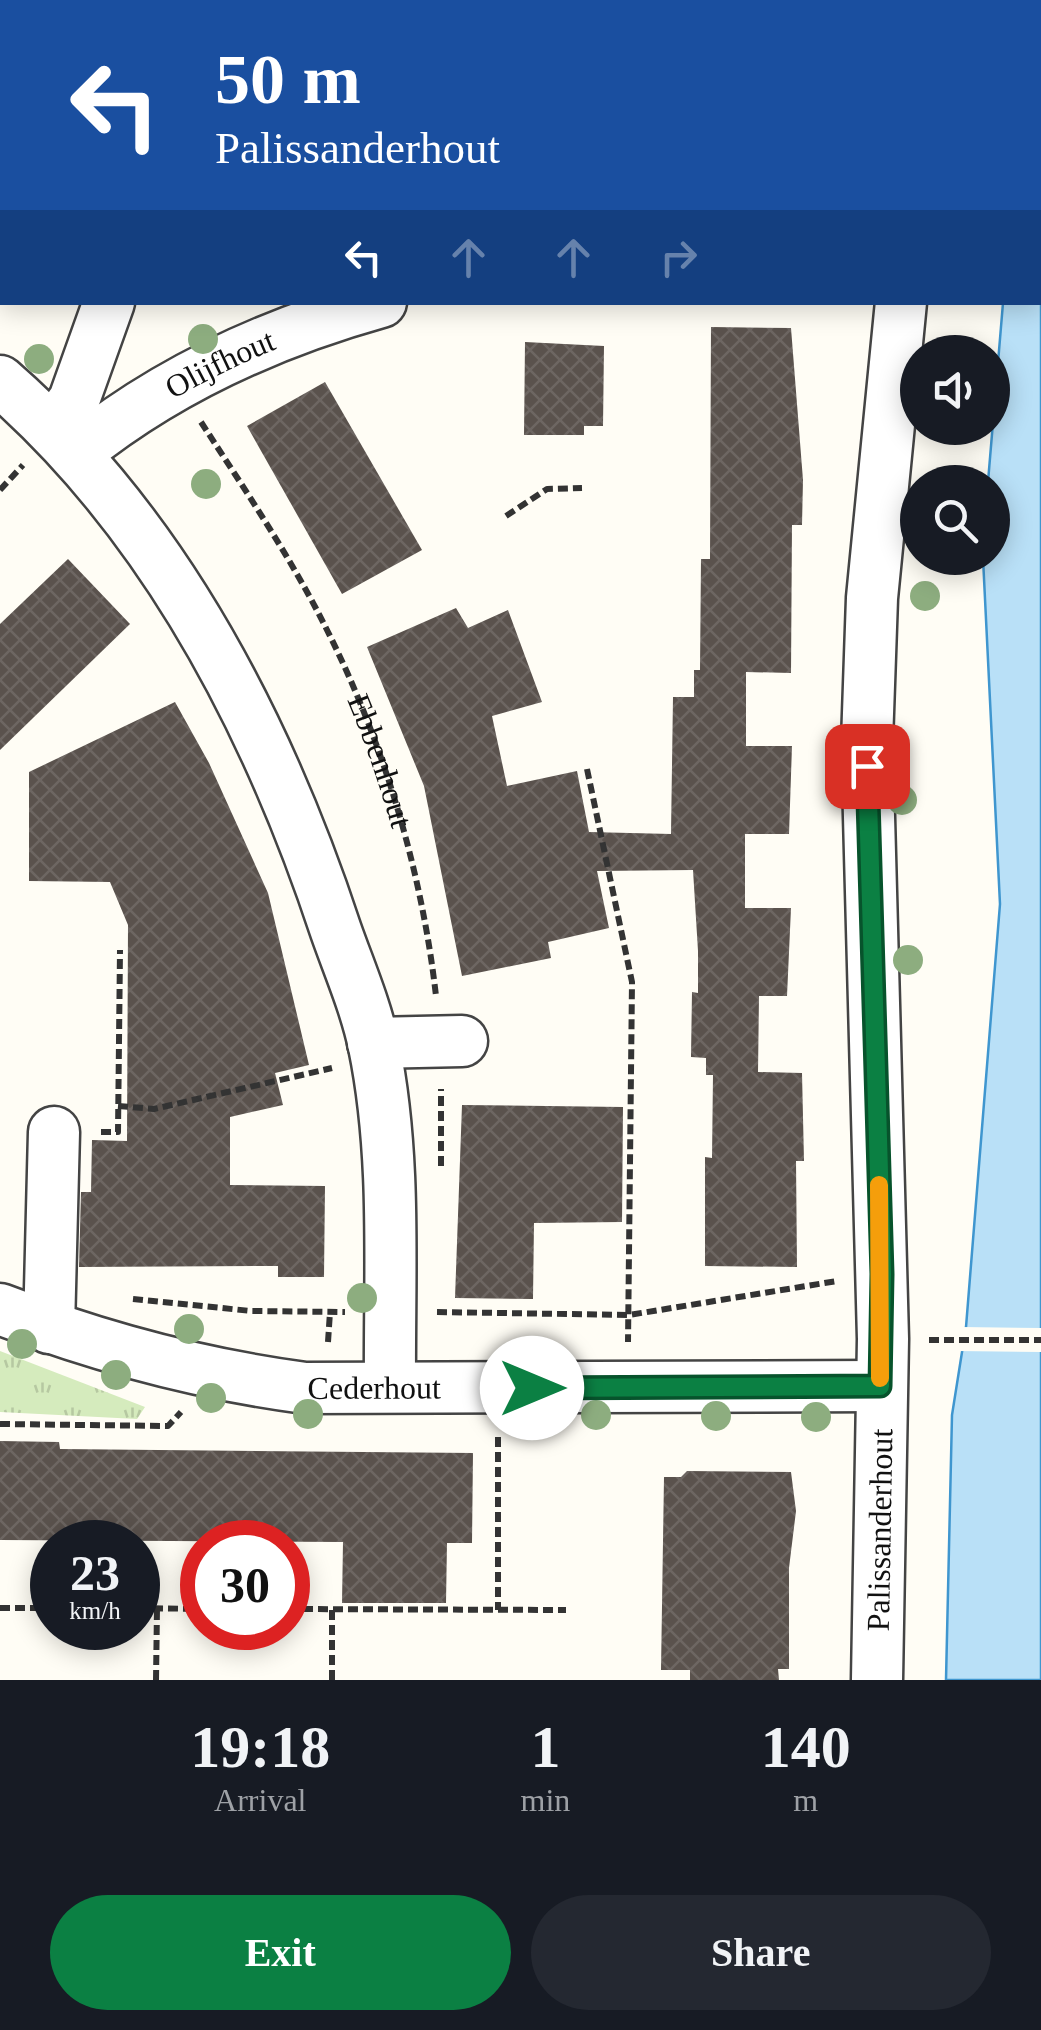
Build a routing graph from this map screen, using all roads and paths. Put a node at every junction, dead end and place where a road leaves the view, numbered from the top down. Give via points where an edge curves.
1 (107, 305) edge
2 (372, 305) edge
3 (901, 305) edge
4 (0, 381) edge
5 (176, 383) junction
6 (65, 440) junction
7 (582, 488) dead end
8 (506, 516) dead end
9 (587, 768) dead end
10 (120, 950) dead end
11 (452, 1042) junction
12 (374, 1051) junction
13 (118, 1106) junction
14 (54, 1132) joint
15 (441, 1177) dead end
16 (441, 1293) dead end
17 (0, 1309) edge
18 (441, 1312) dead end
19 (50, 1328) junction
20 (952, 1340) dead end
21 (1041, 1340) edge
22 (218, 1376) junction
23 (880, 1386) junction
24 (390, 1387) junction
25 (498, 1387) junction
26 (626, 1388) junction
27 (0, 1424) edge
28 (0, 1608) edge
29 (30, 1608) edge
30 (310, 1610) edge
31 (332, 1610) junction
32 (498, 1610) junction
33 (566, 1610) dead end
34 (156, 1650) edge
35 (156, 1680) edge
36 (332, 1680) edge
37 (876, 1680) edge

1 - 6 street
2 - 5 street, Olijfhout via 288,332
3 - 23 street, Palissanderhout via 872,598 867,742
4 - 6 street
5 - 6 street, Olijfhout
5 - 11 path, Ebbenhout via 328,632 386,774 428,922
6 - 12 street via 197,614 278,774
7 - 8 path via 548,488
9 - 26 path via 632,982
10 - 13 path
11 - 12 street
11 - 15 path, Ebbenhout
12 - 13 path via 154,1110
12 - 24 street via 388,1149
13 - 14 path via 118,1132
14 - 19 street
16 - 18 path
17 - 19 street, Cederhout
19 - 22 street, Cederhout
20 - 21 path
22 - 24 street, Cederhout via 305,1388
22 - 27 path via 168,1426
23 - 26 street, Cederhout
23 - 37 street, Palissanderhout
24 - 25 street, Cederhout
25 - 26 street, Cederhout
25 - 32 path
28 - 29 path
30 - 31 path
31 - 32 path
31 - 36 path
32 - 33 path
34 - 35 path

